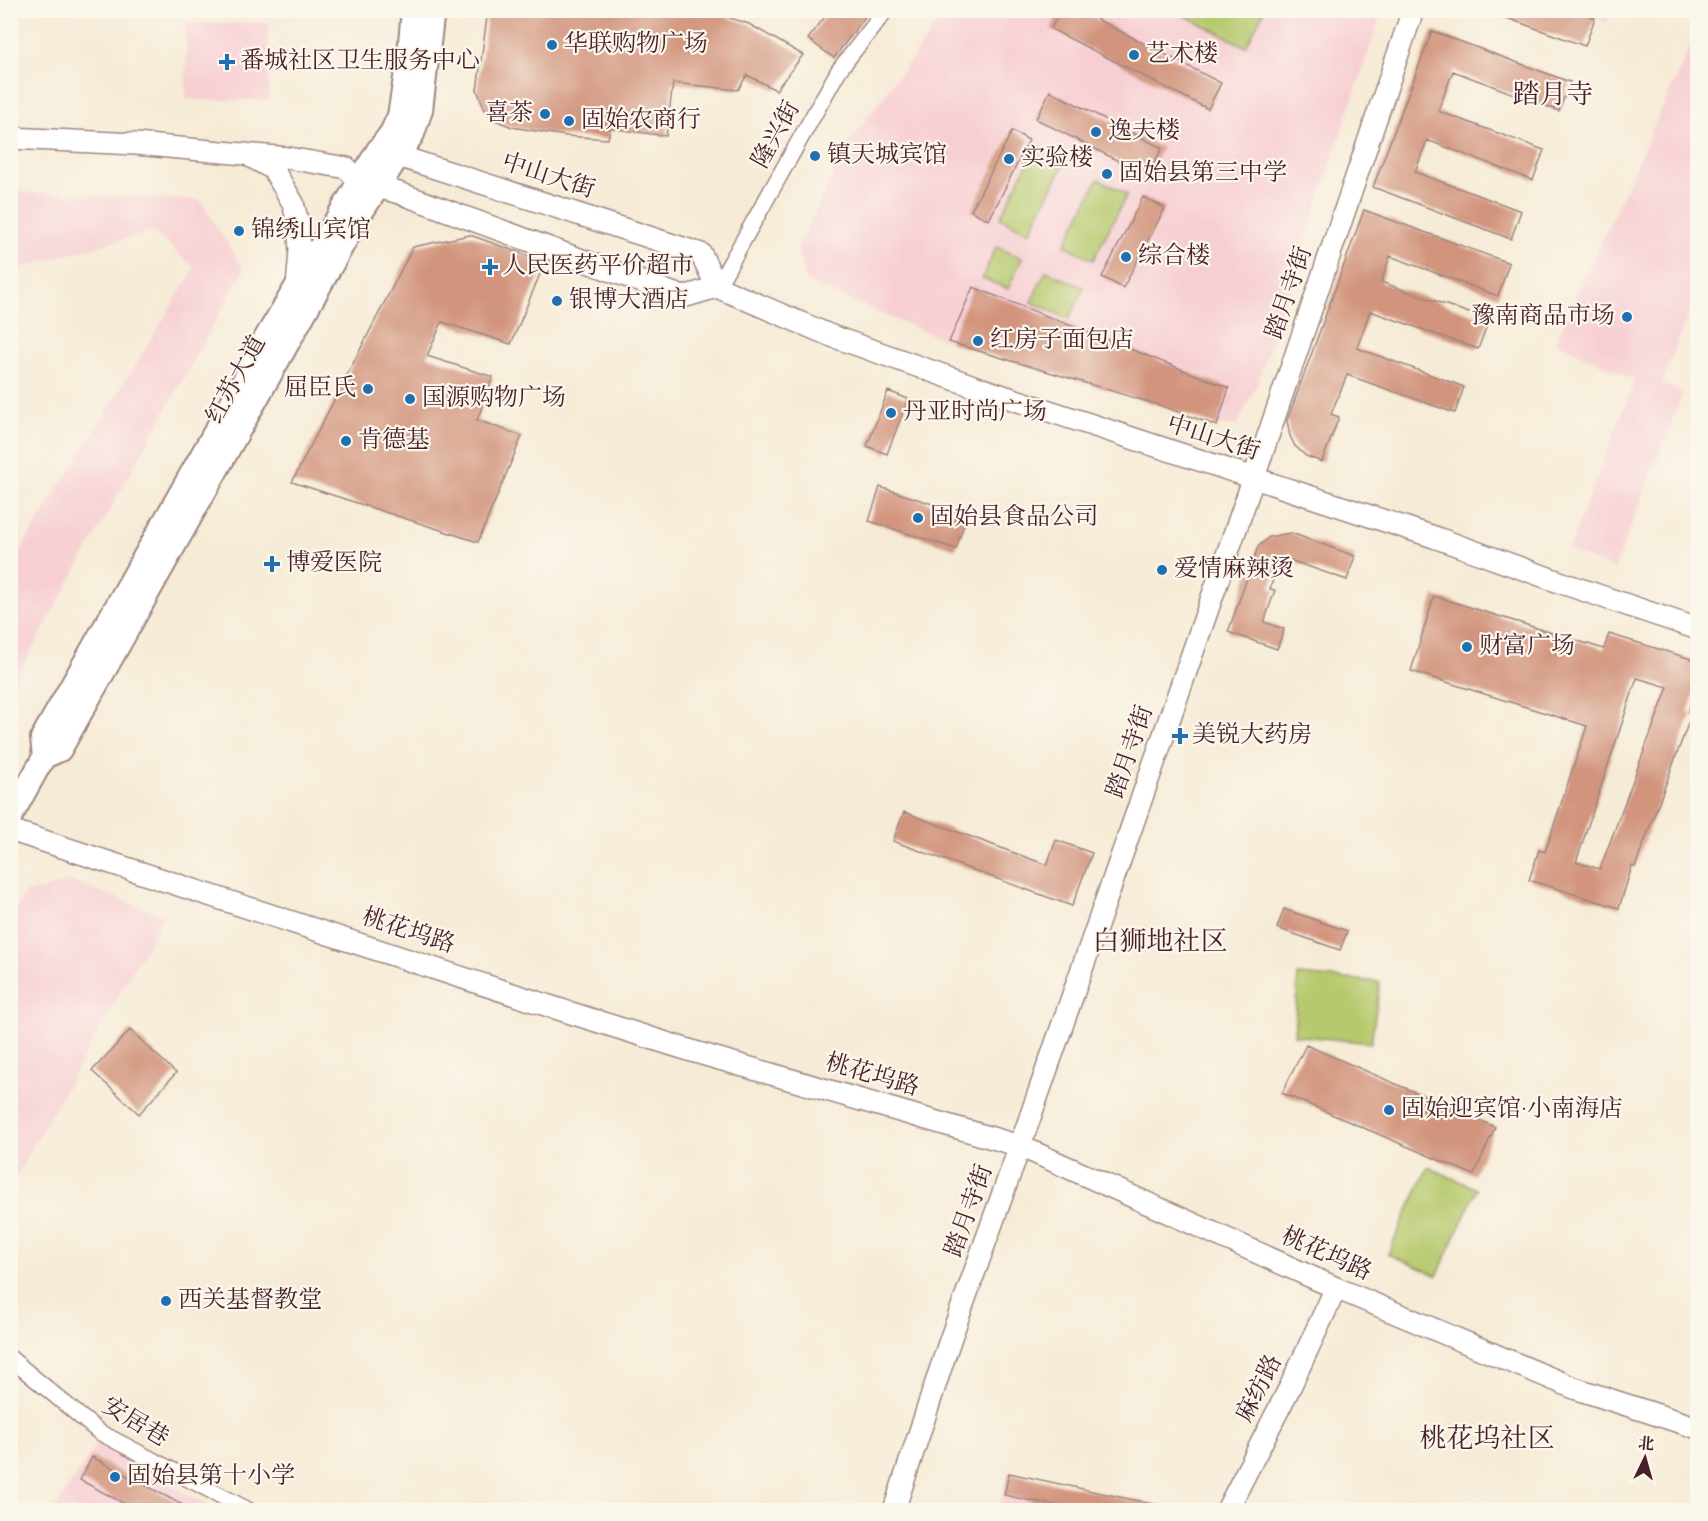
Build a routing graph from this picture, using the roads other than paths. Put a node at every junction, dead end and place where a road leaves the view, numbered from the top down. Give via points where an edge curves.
1 (413, 10) edge
2 (433, 10) edge
3 (885, 10) edge
4 (1413, 10) edge
5 (10, 138) edge
6 (388, 153) junction
7 (247, 154) junction
8 (361, 179) junction
9 (297, 287) junction
10 (717, 287) junction
11 (1253, 480) junction
12 (1698, 629) edge
13 (44, 757) junction
14 (10, 818) edge
15 (10, 830) edge
16 (1020, 1146) junction
17 (1336, 1288) junction
18 (10, 1358) edge
19 (1698, 1428) edge
20 (248, 1510) edge
21 (894, 1510) edge
22 (1227, 1510) edge

1 - 6 main road, 红苏大道 via 399,116
2 - 6 main road, 红苏大道 via 421,110 413,134
3 - 10 street, 隆兴街 via 840,70
4 - 11 street, 踏月寺街
5 - 7 street
6 - 8 main road, 红苏大道
6 - 10 street, 中山大街 via 701,254
7 - 8 street via 288,158
7 - 9 street via 273,169 293,203 300,251
8 - 9 main road, 红苏大道
8 - 10 street via 683,297
8 - 13 main road, 红苏大道 via 60,750
9 - 13 main road, 红苏大道 via 42,738
10 - 11 street, 中山大街 via 829,335
11 - 12 street, 中山大街 via 1434,537
11 - 16 street, 踏月寺街
13 - 14 main road, 红苏大道
15 - 16 street, 桃花坞路 via 629,1031
16 - 17 street, 桃花坞路
16 - 21 street, 踏月寺街
17 - 19 street, 桃花坞路 via 1574,1388
17 - 22 street, 麻纺路
18 - 20 street, 安居巷 via 99,1432

